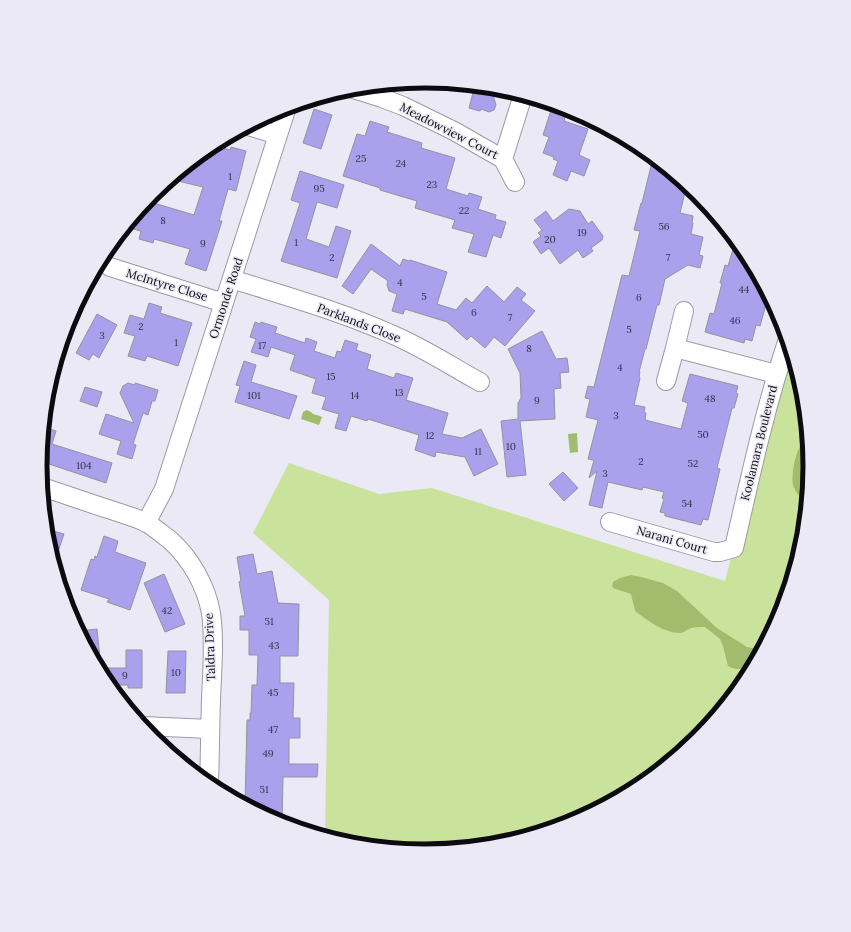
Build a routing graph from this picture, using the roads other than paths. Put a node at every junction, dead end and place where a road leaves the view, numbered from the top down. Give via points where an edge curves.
1 (365, 93) edge
2 (522, 100) edge
3 (284, 115) edge
4 (256, 128) edge
5 (278, 135) junction
6 (503, 159) junction
7 (515, 182) dead end
8 (110, 267) dead end
9 (232, 279) junction
10 (224, 303) junction
11 (684, 311) dead end
12 (675, 348) junction
13 (785, 348) edge
14 (776, 374) junction
15 (666, 381) dead end
16 (480, 382) dead end
17 (48, 489) edge
18 (610, 522) dead end
19 (151, 526) junction
20 (734, 548) joint
21 (151, 726) edge
22 (210, 729) junction
23 (210, 777) edge

1 - 6 street, Meadowview Court via 403,106
2 - 6 street, Meadowview Court
3 - 5 street, Ormonde Road
4 - 5 street
5 - 9 street, Ormonde Road
6 - 7 street, Meadowview Court
8 - 10 street, McIntyre Close
9 - 10 street, Ormonde Road
9 - 16 street, Parklands Close via 391,333
10 - 19 street, Ormonde Road
11 - 12 street
12 - 14 street
12 - 15 street
13 - 14 street, Koolamara Boulevard
14 - 20 street, Koolamara Boulevard
17 - 19 street, Taldra Drive via 130,516
18 - 20 street, Narani Court via 714,552
19 - 22 street, Taldra Drive via 177,546 186,558 201,582 210,611 213,643
21 - 22 street
22 - 23 street, Taldra Drive

